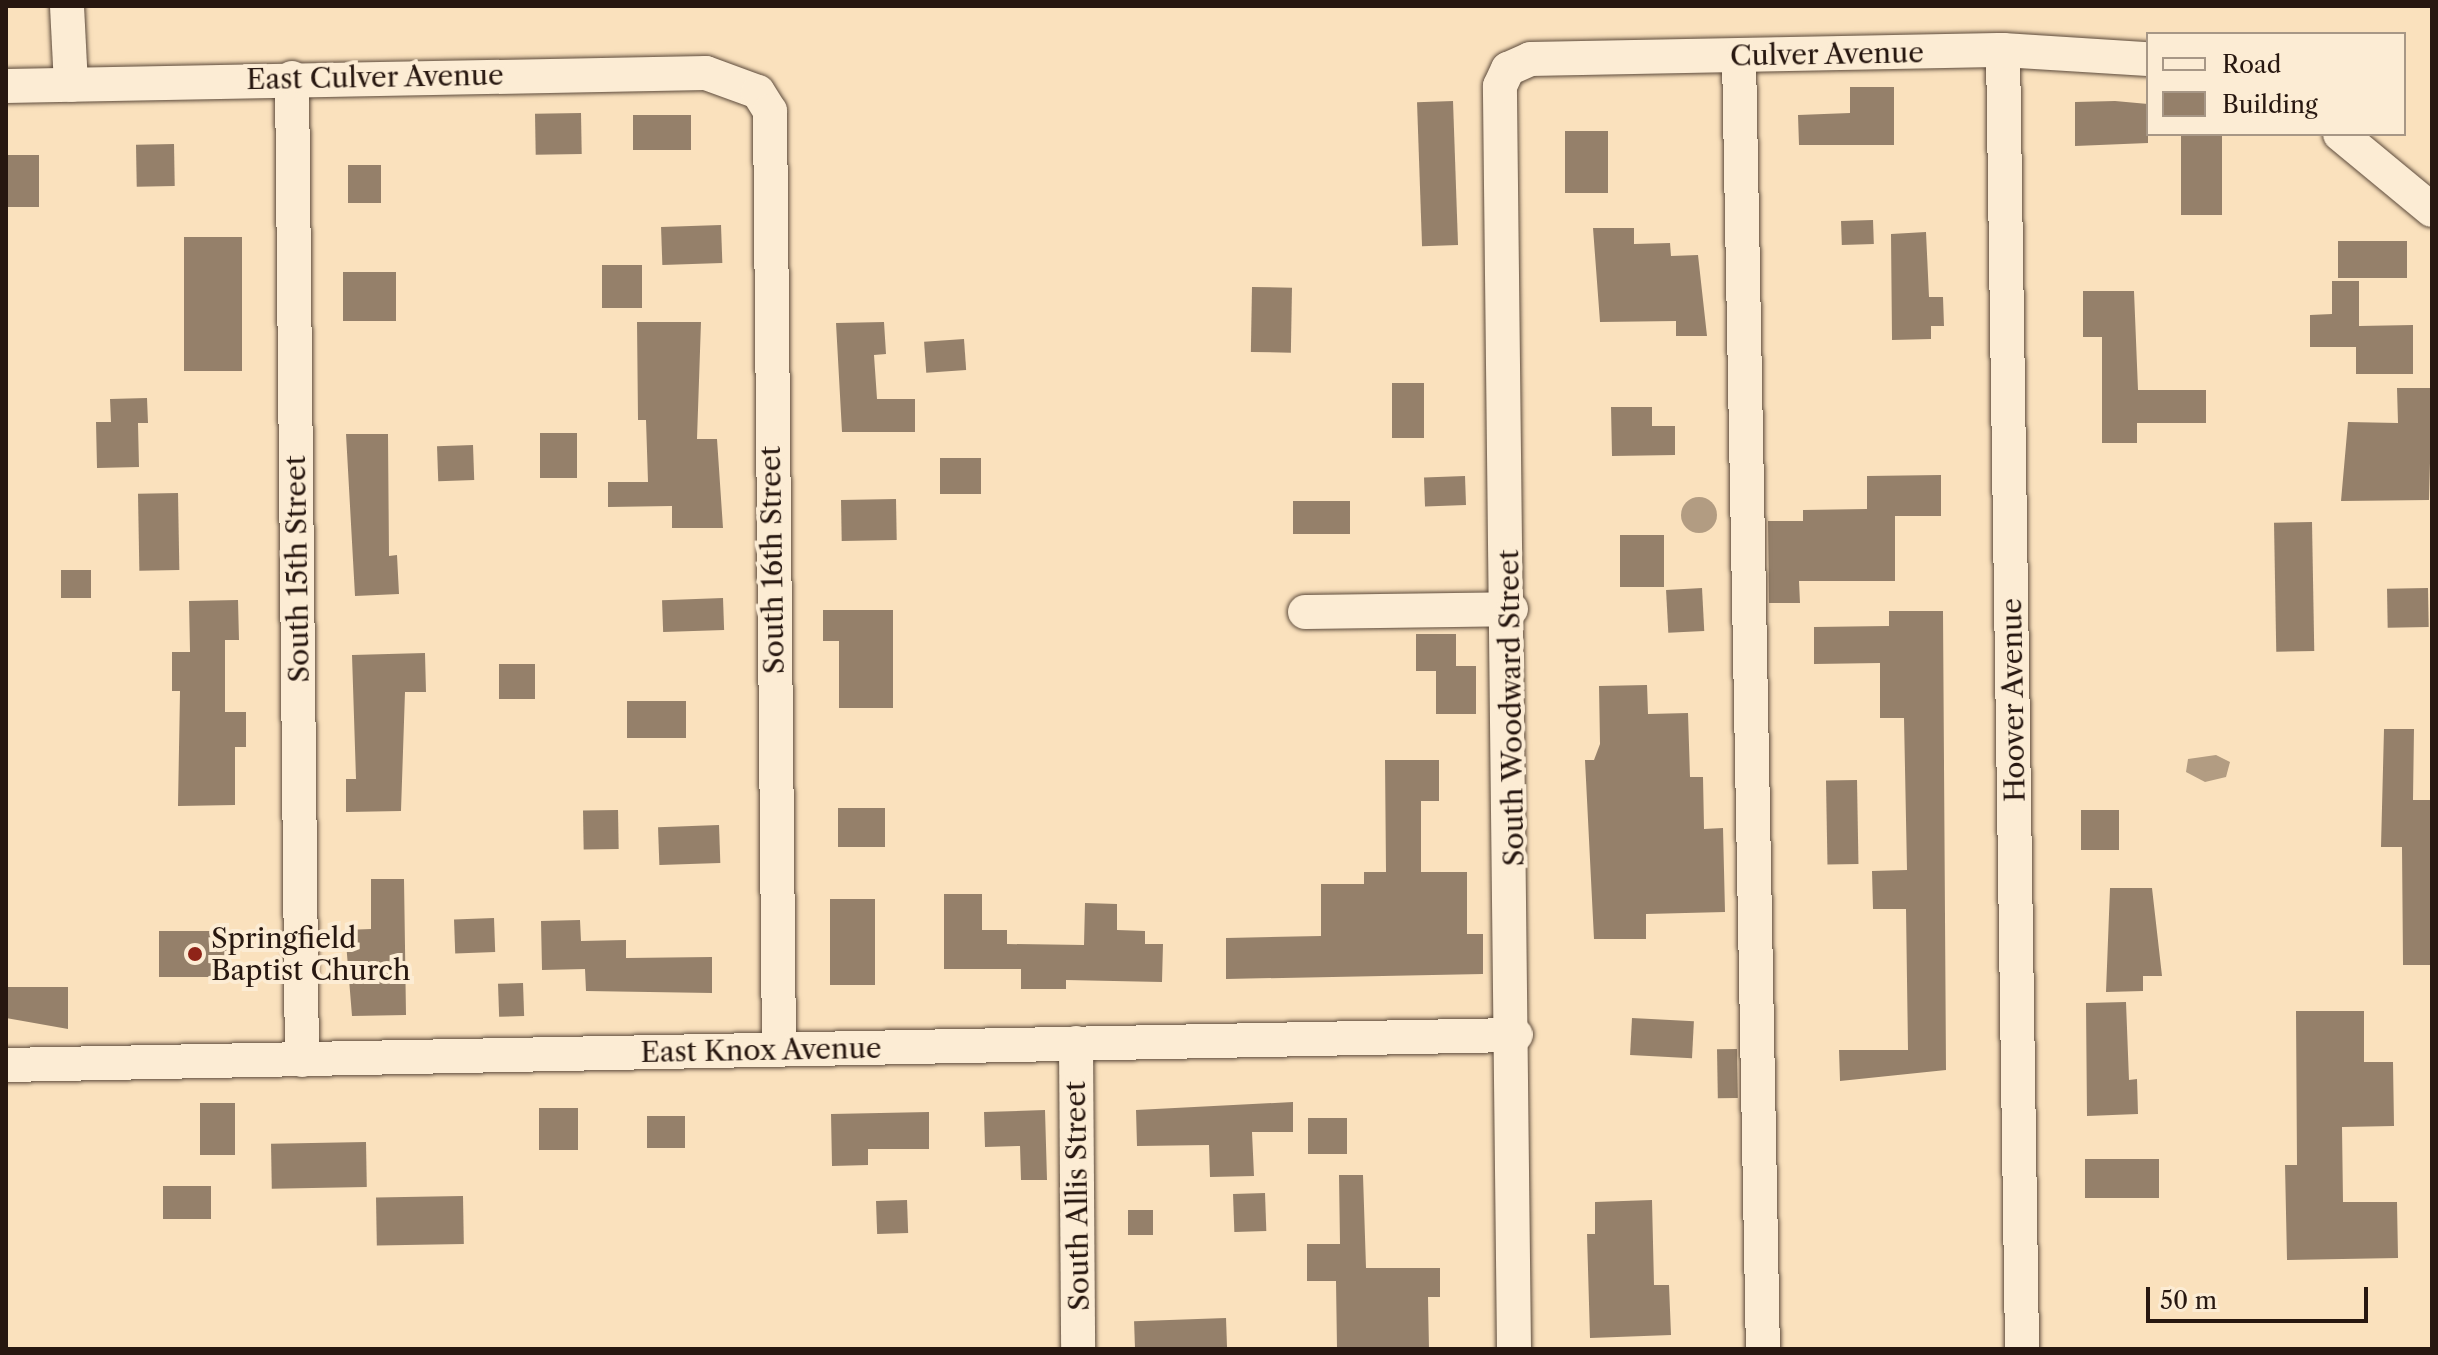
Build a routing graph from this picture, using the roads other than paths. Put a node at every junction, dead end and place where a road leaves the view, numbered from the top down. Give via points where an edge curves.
1 (67, 6) edge
2 (2003, 50) junction
3 (1739, 57) junction
4 (2146, 59) edge
5 (1508, 69) joint
6 (292, 78) junction
7 (743, 81) joint
8 (71, 85) junction
9 (6, 86) edge
10 (2342, 136) edge
11 (2432, 210) edge
12 (1511, 609) junction
13 (1305, 612) dead end
14 (1516, 1035) junction
15 (1076, 1043) junction
16 (779, 1050) junction
17 (302, 1060) junction
18 (6, 1065) edge
19 (1078, 1349) edge
20 (1514, 1349) edge
21 (1763, 1349) edge
22 (2022, 1349) edge

1 - 8 street
2 - 3 street, Culver Avenue
2 - 4 street, Culver Avenue
2 - 22 street, Hoover Avenue
3 - 5 street, Culver Avenue via 1530,59
3 - 21 street
5 - 12 street, South Woodward Street via 1496,105
6 - 7 street, East Culver Avenue via 706,73
6 - 8 street, East Culver Avenue
6 - 17 street, South 15th Street
7 - 16 street, South 16th Street via 770,111
8 - 9 street, East Culver Avenue
10 - 11 street
12 - 13 street
12 - 14 street, South Woodward Street
14 - 15 street, East Knox Avenue
14 - 20 street, South Woodward Street
15 - 16 street, East Knox Avenue
15 - 19 street, South Allis Street
16 - 17 street, East Knox Avenue
17 - 18 street, East Knox Avenue

